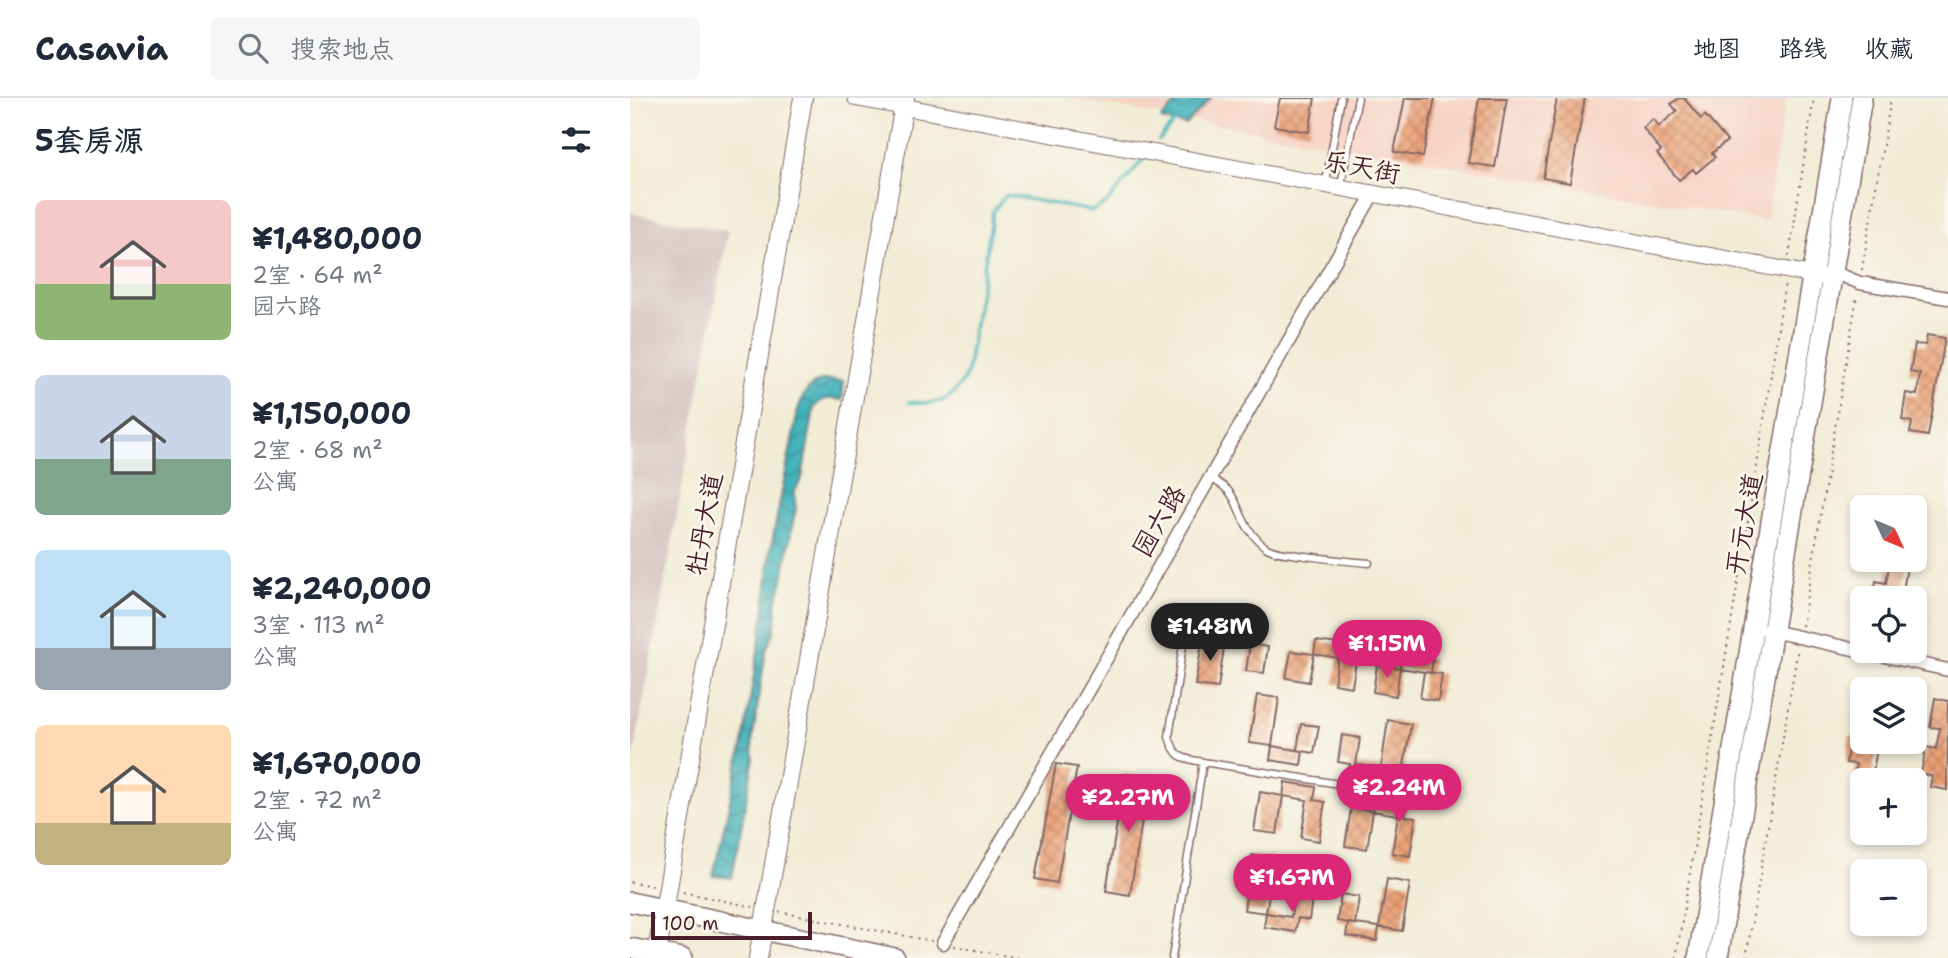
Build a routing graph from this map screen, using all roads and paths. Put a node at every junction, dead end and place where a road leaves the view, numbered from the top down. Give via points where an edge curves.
1 (803, 98) edge
2 (856, 98) edge
3 (1341, 98) edge
4 (1358, 98) edge
5 (1814, 98) edge
6 (1842, 98) edge
7 (1862, 98) edge
8 (1891, 98) edge
9 (904, 100) edge
10 (1334, 183) junction
11 (1373, 194) junction
12 (1787, 267) junction
13 (1823, 273) junction
14 (1860, 283) junction
15 (1948, 298) edge
16 (1210, 478) junction
17 (1369, 563) dead end
18 (1186, 624) dead end
19 (1763, 629) junction
20 (1800, 638) junction
21 (1948, 670) edge
22 (1203, 762) junction
23 (1419, 797) dead end
24 (630, 882) edge
25 (667, 899) junction
26 (630, 902) edge
27 (767, 910) junction
28 (764, 931) junction
29 (943, 943) junction
30 (630, 947) edge
31 (656, 955) edge
32 (683, 958) edge
33 (758, 958) edge
34 (895, 958) edge
35 (1019, 958) edge
36 (1172, 958) edge
37 (1676, 958) edge
38 (1698, 958) edge
39 (1718, 958) edge
40 (1746, 958) edge

1 - 25 main road, 牡丹大道
2 - 9 street, 乐天街
3 - 10 lane
4 - 10 lane
5 - 12 path
6 - 13 main road, 开元大道
7 - 13 main road, 开元大道
8 - 14 path
9 - 10 street, 乐天街
9 - 27 main road
10 - 11 street, 乐天街
10 - 12 street, 乐天街
11 - 12 street, 乐天街
11 - 16 street, 园六路
12 - 13 street, 乐天街
12 - 37 path
13 - 14 street, 乐天街
13 - 19 main road, 开元大道
14 - 15 street, 乐天街
14 - 20 path
16 - 17 lane via 1230,490 1248,528 1268,548
16 - 29 street, 园六路
18 - 22 lane via 1169,737 1173,750
19 - 20 street
19 - 38 main road, 开元大道
19 - 39 main road, 开元大道
20 - 21 street
20 - 40 path
22 - 23 lane
22 - 36 lane
24 - 25 path
25 - 26 main road
25 - 27 path
25 - 28 main road
25 - 31 main road, 牡丹大道
27 - 28 main road
27 - 29 path
28 - 33 main road
28 - 34 main road
29 - 35 path
30 - 31 main road
31 - 32 main road

